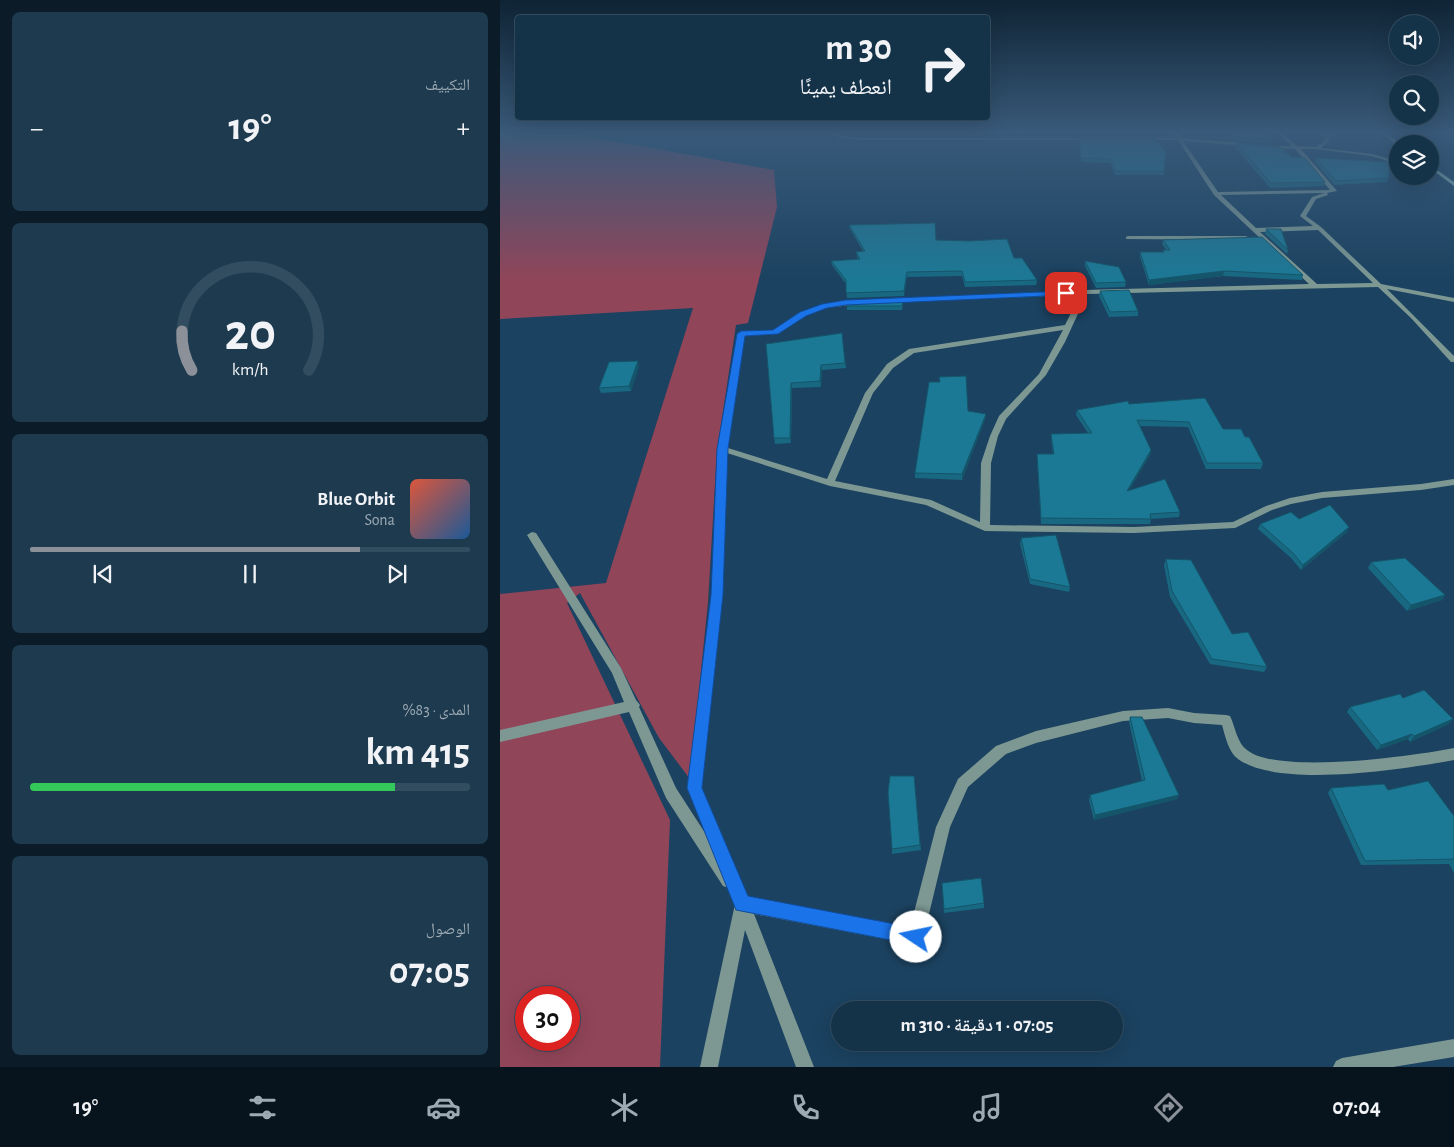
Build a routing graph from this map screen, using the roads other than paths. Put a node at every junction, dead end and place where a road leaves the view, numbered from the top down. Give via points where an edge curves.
1 (1207, 181) edge
2 (1325, 181) edge
3 (1334, 191) junction
4 (1216, 194) junction
5 (1319, 228) junction
6 (1256, 230) junction
7 (1128, 238) dead end
8 (1264, 238) junction
9 (1379, 285) junction
10 (1315, 286) junction
11 (1085, 292) junction
12 (1454, 300) edge
13 (866, 301) edge
14 (876, 301) edge
15 (1068, 327) junction
16 (1454, 360) edge
17 (722, 449) junction
18 (1454, 482) edge
19 (830, 483) junction
20 (986, 528) junction
21 (532, 535) dead end
22 (634, 705) junction
23 (500, 736) edge
24 (1454, 754) edge
25 (742, 904) junction
26 (1454, 1048) edge
27 (709, 1067) edge
28 (805, 1067) edge
29 (1342, 1067) edge

1 - 4 street
2 - 3 street
3 - 4 street
3 - 5 street via 1314,198 1303,216
4 - 6 street
5 - 6 street
5 - 9 street
6 - 8 street
7 - 8 street
8 - 10 street
9 - 10 street
9 - 12 street
9 - 16 street
10 - 11 street
11 - 14 street
11 - 15 street
13 - 17 street via 825,306 803,314 775,332 741,334
15 - 19 street via 912,351 890,366 870,393
15 - 20 street via 1042,375 1002,418 994,436 986,463
17 - 19 street
17 - 25 street via 717,595 694,788
18 - 20 street via 1290,501 1235,525 1134,530
19 - 20 street via 928,502
21 - 22 street via 617,670
22 - 23 street
22 - 25 street via 671,793
24 - 25 street via 1387,766 1287,768 1256,764 1241,755 1226,720 1168,713 1123,716 1036,736 1001,750 963,783 943,828 916,937
25 - 27 street
25 - 28 street
26 - 29 street

